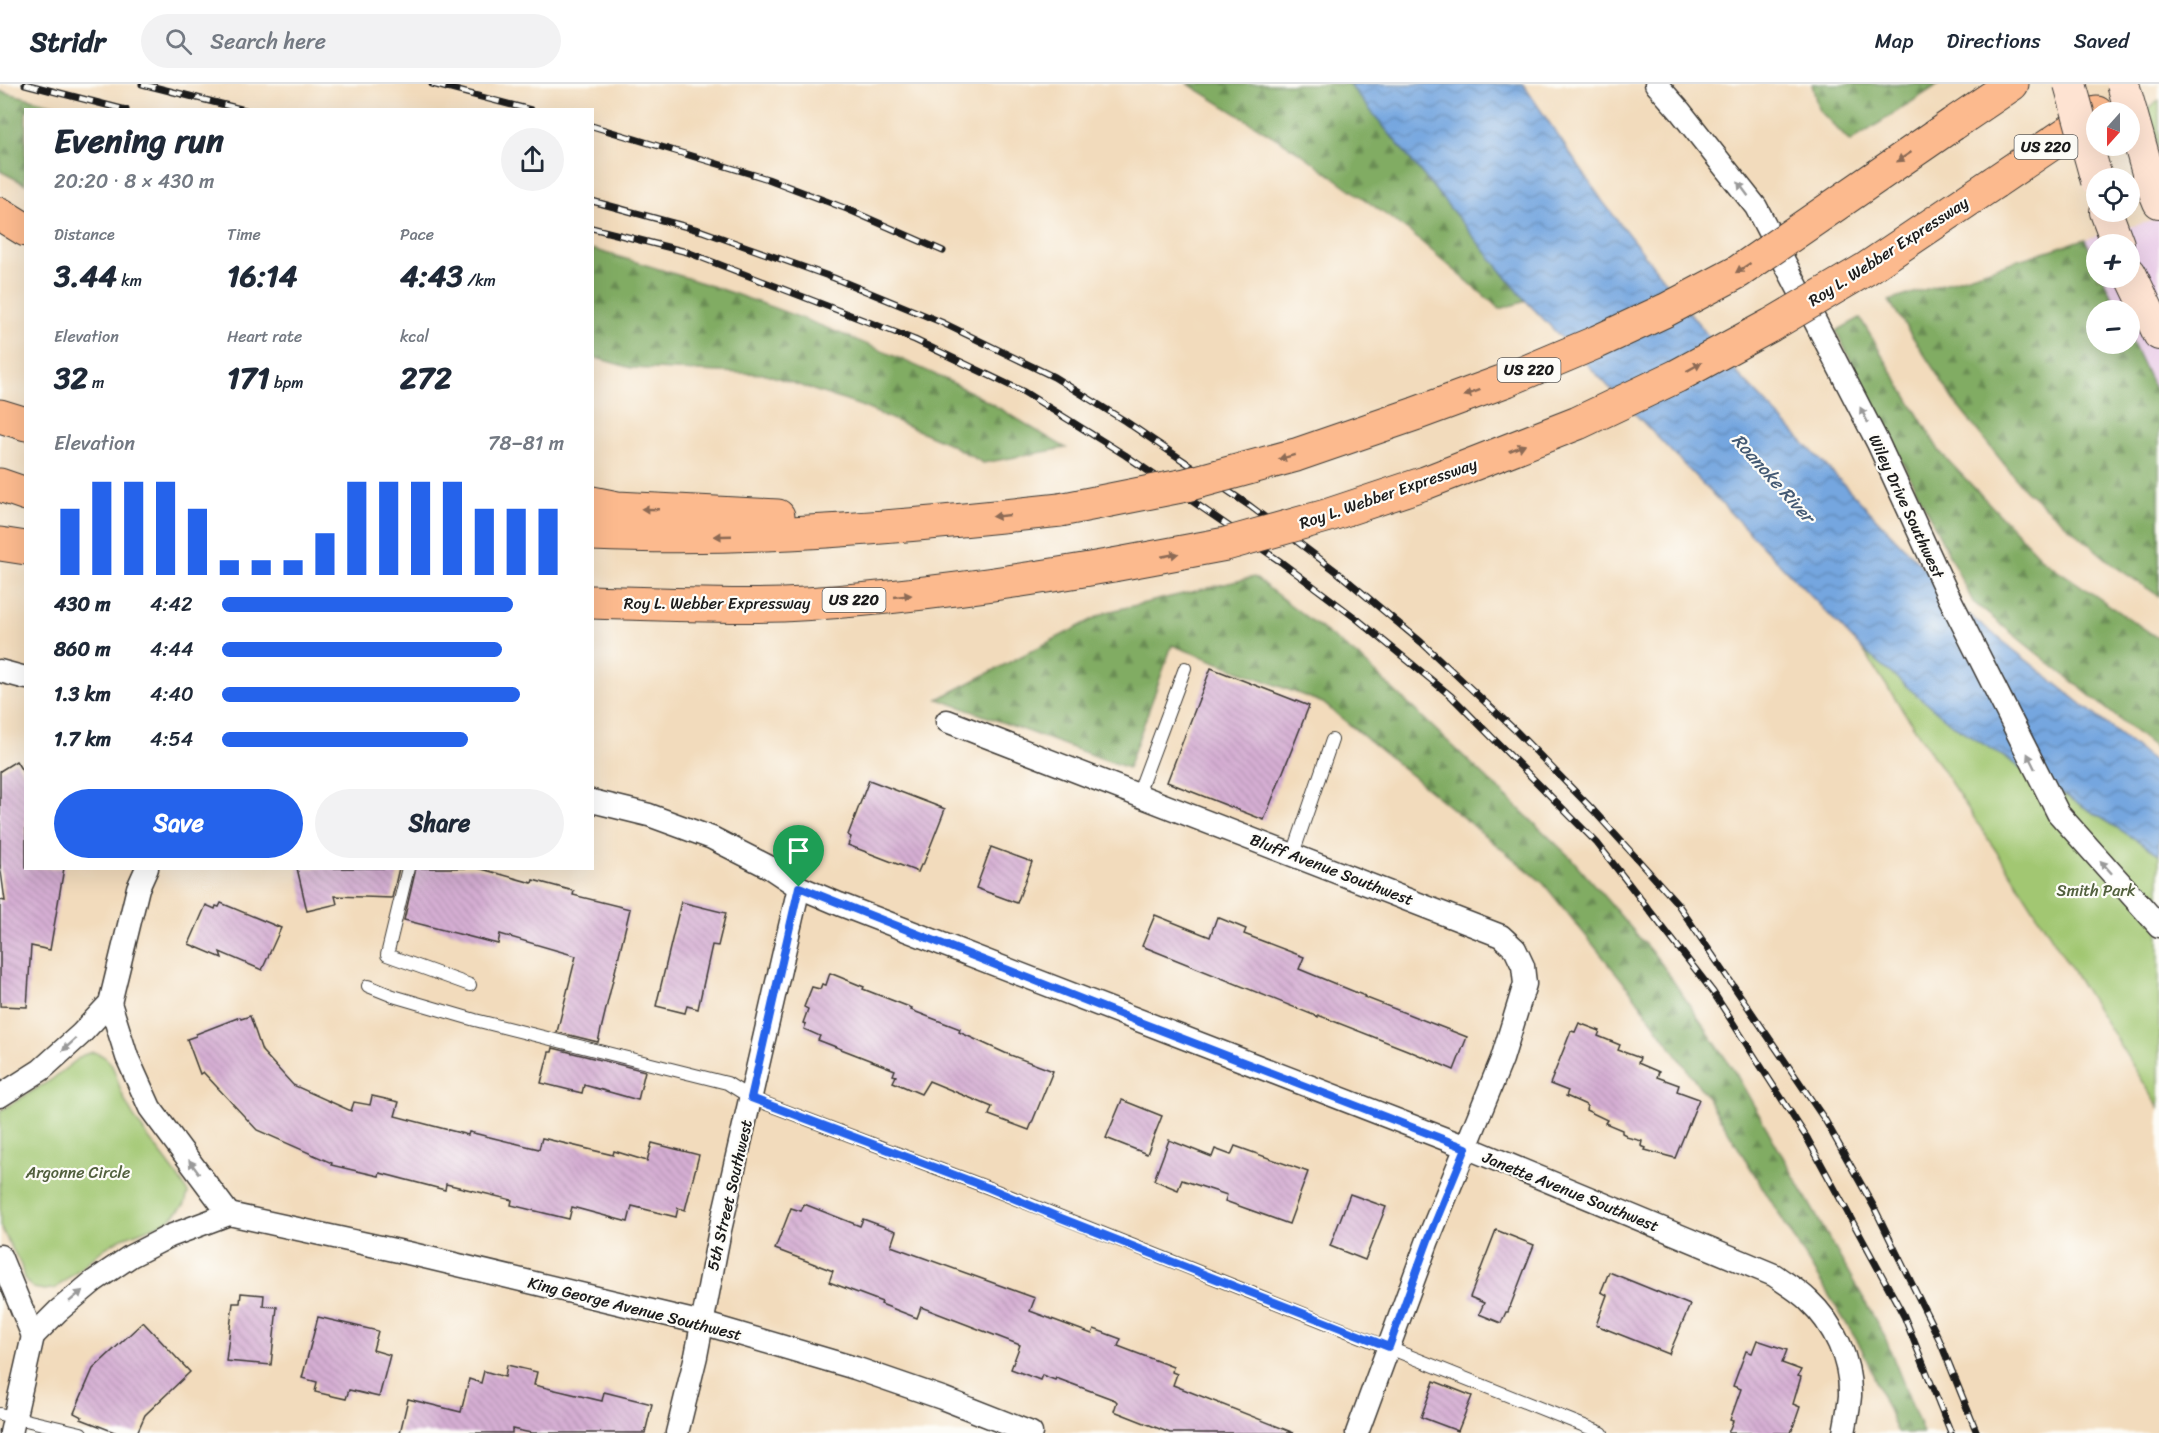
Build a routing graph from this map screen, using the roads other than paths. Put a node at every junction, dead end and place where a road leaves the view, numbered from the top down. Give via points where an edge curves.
1 (1656, 84) edge
2 (2012, 84) edge
3 (2070, 84) edge
4 (2123, 84) edge
5 (2140, 84) edge
6 (2113, 102) edge
7 (2086, 120) edge
8 (2093, 168) edge
9 (2155, 191) edge
10 (0, 213) edge
11 (24, 229) edge
12 (2142, 283) edge
13 (2159, 334) edge
14 (0, 416) edge
15 (24, 423) edge
16 (0, 485) edge
17 (24, 493) edge
18 (594, 503) edge
19 (918, 525) junction
20 (594, 534) edge
21 (0, 544) edge
22 (24, 548) edge
23 (594, 602) edge
24 (1185, 668) dead end
25 (0, 671) edge
26 (24, 677) edge
27 (947, 721) dead end
28 (1332, 740) dead end
29 (1138, 794) junction
30 (594, 801) edge
31 (1293, 854) junction
32 (408, 870) edge
33 (140, 875) edge
34 (799, 887) junction
35 (2159, 926) edge
36 (470, 985) dead end
37 (369, 986) dead end
38 (110, 1003) junction
39 (0, 1096) edge
40 (751, 1098) junction
41 (1466, 1148) junction
42 (230, 1214) junction
43 (0, 1256) edge
44 (702, 1323) junction
45 (33, 1336) junction
46 (1389, 1347) junction
47 (8, 1422) edge
48 (81, 1433) edge
49 (677, 1433) edge
50 (1031, 1433) edge
51 (1357, 1433) edge
52 (1602, 1433) edge
53 (1844, 1433) edge

35 -> 1 street, Wiley Drive Southwest via 2058,813 1947,593 1878,443 1756,207
2 -> 19 highway, US 220, bridge via 1738,272 1666,310 1507,380 1296,454 1186,485 1060,510
3 - 8 main road, bridge
4 - 9 main road, bridge
5 - 6 highway, Roy L. Webber Expressway / US 220
23 -> 7 highway, Roy L. Webber Expressway / US 220, bridge via 795,604 995,586 1226,544 1326,516 1425,483 1578,423 1677,376 1866,269
10 - 11 highway
12 - 13 main road
14 - 15 highway
16 - 17 highway
19 -> 18 highway via 617,508
19 -> 20 highway, US 220 via 703,537
21 - 22 highway
24 - 29 lane
25 - 26 street
27 - 29 street, Bluff Avenue Southwest
28 - 31 lane
29 - 31 street, Bluff Avenue Southwest
30 - 34 street, Janette Avenue Southwest via 649,815 712,838 770,867
31 - 41 street, Bluff Avenue Southwest via 1501,936 1515,949 1523,966 1525,984 1502,1059
32 - 36 lane via 387,955
33 - 38 street
34 - 40 street, 5th Street Southwest
34 - 41 street, Janette Avenue Southwest
37 - 40 lane via 475,1020 727,1083
38 -> 39 street via 41,1070
42 -> 38 street via 150,1108 127,1057
40 - 44 street, 5th Street Southwest
40 - 46 lane
41 - 46 street, Bluff Avenue Southwest
41 - 53 street, Janette Avenue Southwest via 1774,1275 1808,1299 1826,1319 1847,1366 1850,1395
42 - 44 street, King George Avenue Southwest
45 -> 42 street via 94,1281 131,1256 170,1236
43 - 45 street
44 - 49 street, 5th Street Southwest
44 - 50 street, King George Avenue Southwest via 866,1372
45 - 47 street
46 - 51 street, Bluff Avenue Southwest
46 - 52 lane
47 - 48 lane

